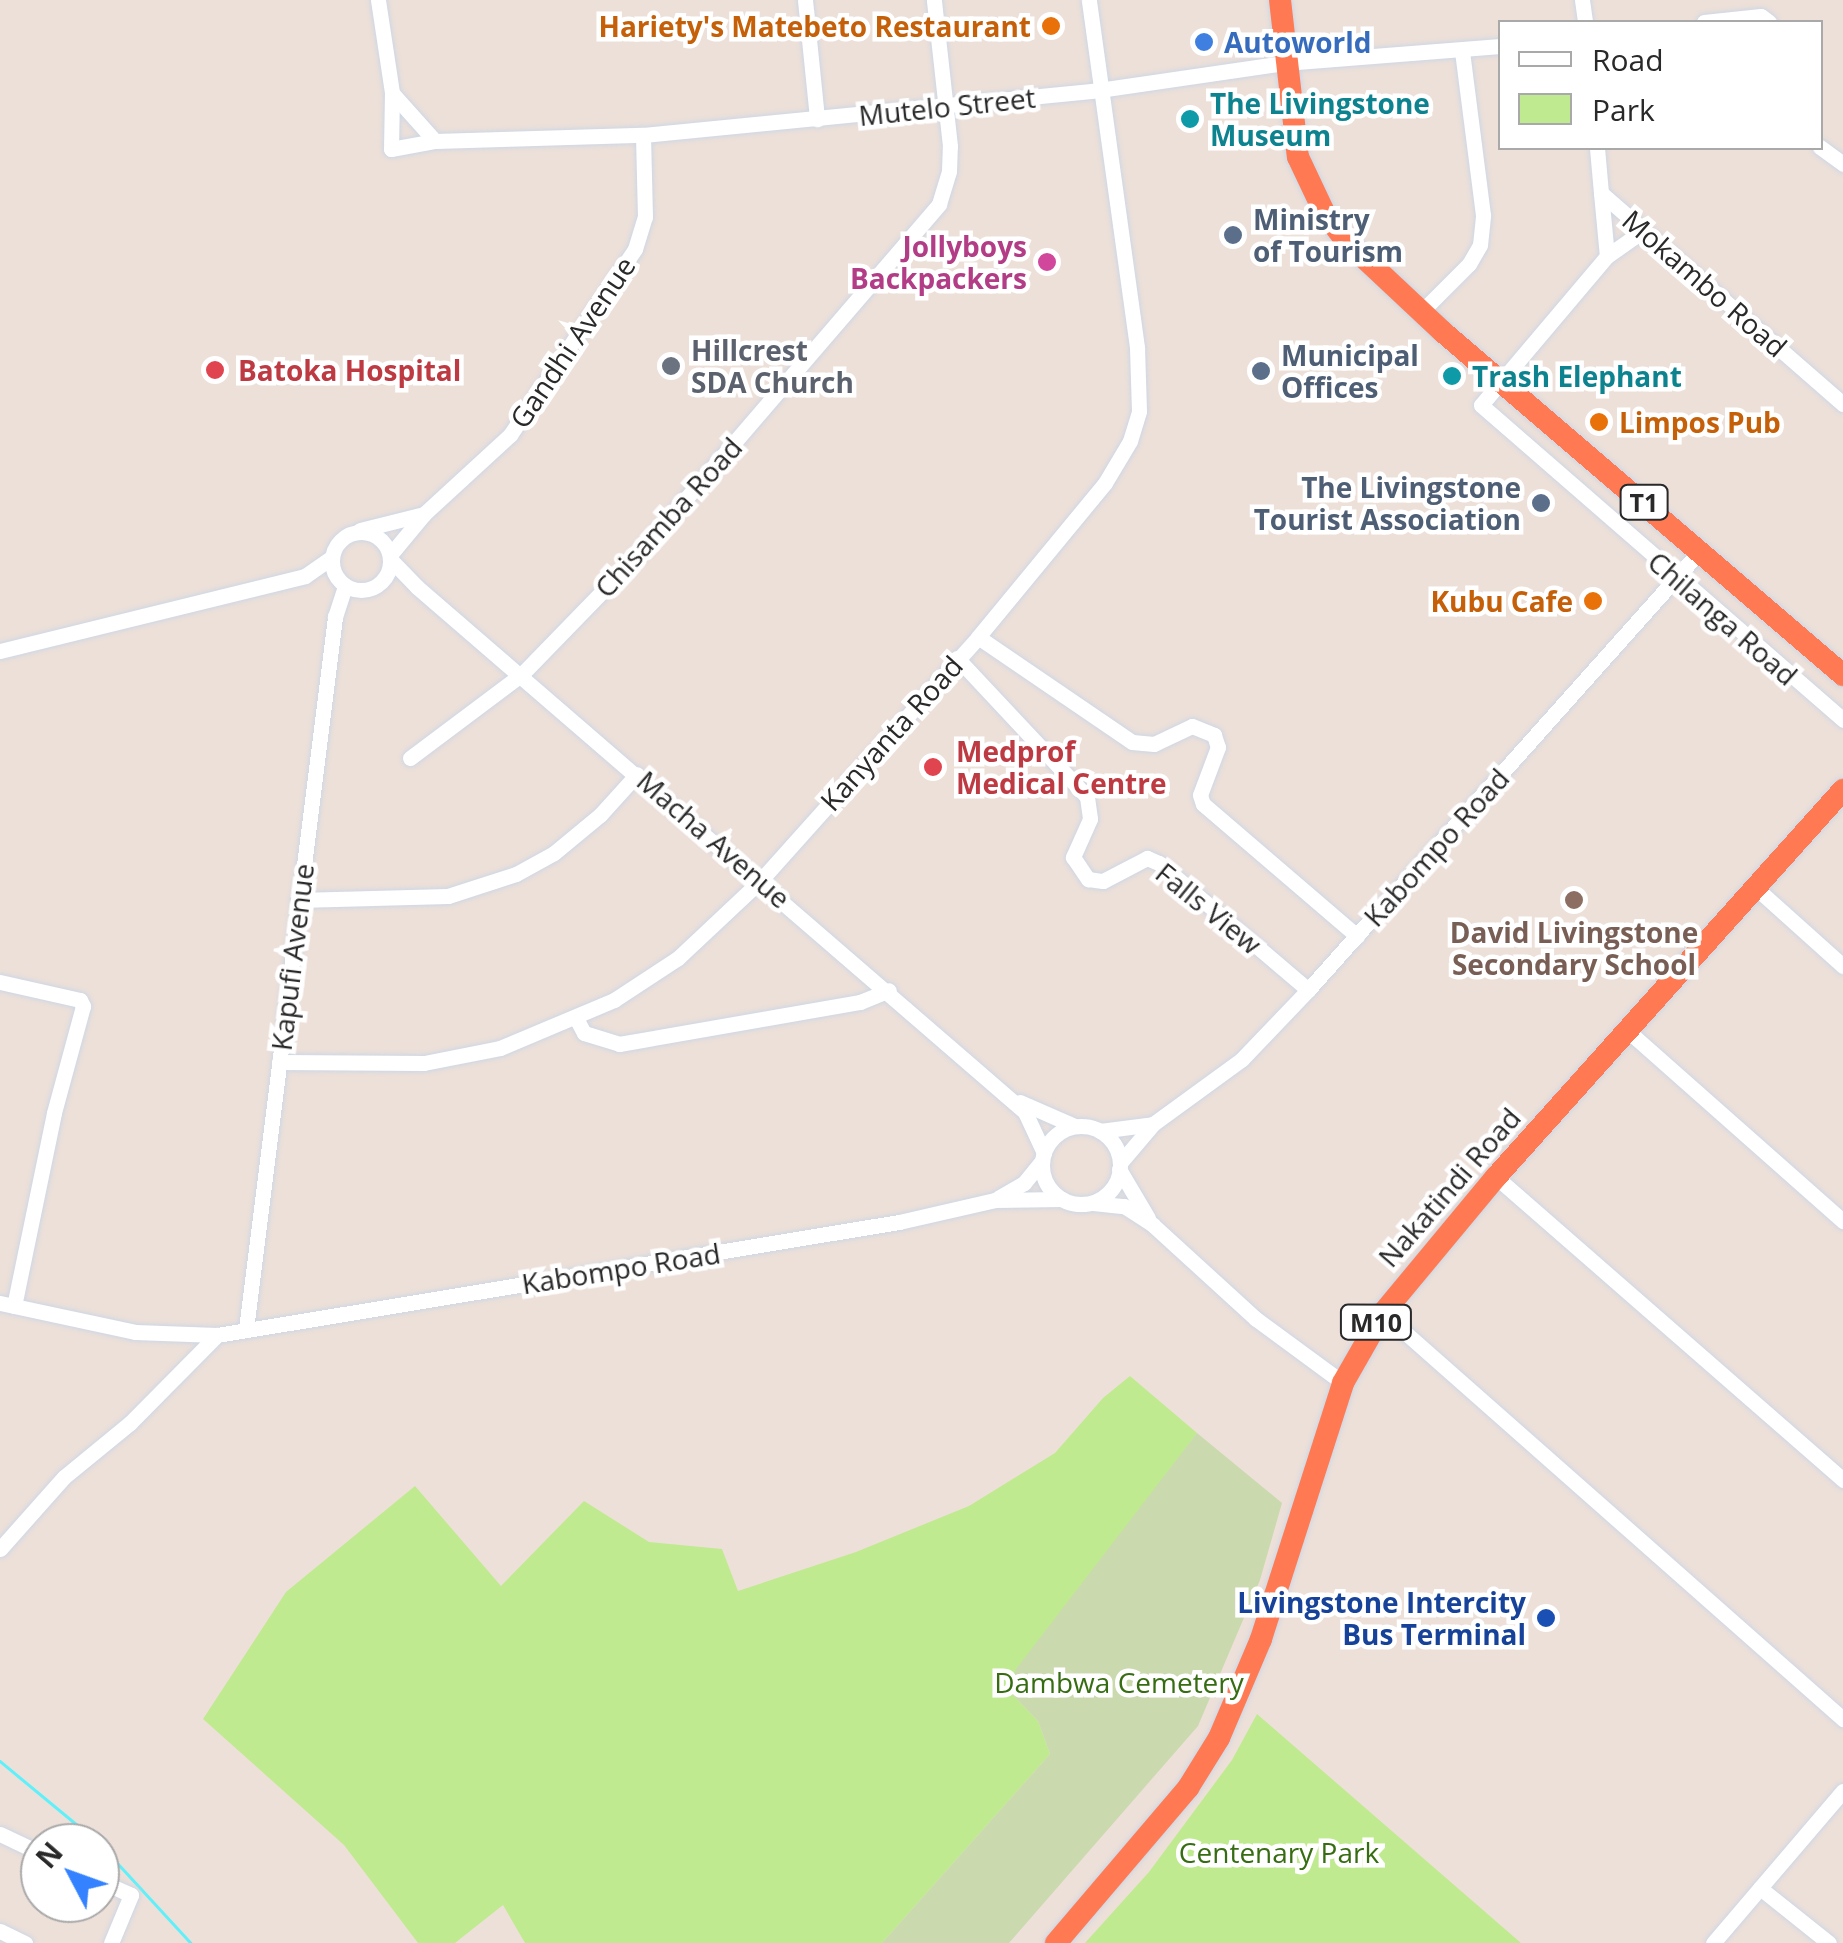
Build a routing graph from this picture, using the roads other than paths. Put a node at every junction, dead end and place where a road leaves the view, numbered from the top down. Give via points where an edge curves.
1 (378, 0) edge
2 (805, 0) edge
3 (934, 0) edge
4 (1089, 0) edge
5 (1266, 0) edge
6 (1280, 0) edge
7 (1723, 20) edge
8 (1767, 20) edge
9 (1498, 46) edge
10 (1462, 50) junction
11 (1278, 64) junction
12 (1099, 90) junction
13 (392, 93) junction
14 (947, 106) junction
15 (817, 119) junction
16 (643, 135) junction
17 (436, 141) junction
18 (1597, 150) edge
19 (1601, 193) junction
20 (1644, 230) junction
21 (1607, 256) junction
22 (1431, 317) junction
23 (1500, 380) junction
24 (1843, 404) edge
25 (1596, 462) junction
26 (1572, 488) junction
27 (424, 514) junction
28 (356, 532) junction
29 (1700, 550) junction
30 (332, 557) junction
31 (390, 557) junction
32 (305, 576) junction
33 (1676, 578) junction
34 (342, 584) junction
35 (376, 586) junction
36 (416, 587) junction
37 (978, 636) junction
38 (0, 651) edge
39 (957, 658) junction
40 (522, 674) junction
41 (1843, 674) edge
42 (1843, 720) edge
43 (410, 758) dead end
44 (637, 774) junction
45 (1843, 790) edge
46 (762, 880) junction
47 (1756, 888) junction
48 (298, 900) junction
49 (1357, 936) junction
50 (1843, 966) edge
51 (0, 982) edge
52 (888, 990) junction
53 (1308, 990) junction
54 (576, 1018) junction
55 (1628, 1032) junction
56 (278, 1062) junction
57 (1007, 1096) junction
58 (1153, 1124) junction
59 (1076, 1126) junction
60 (1100, 1131) junction
61 (1043, 1157) junction
62 (1120, 1166) junction
63 (1496, 1177) junction
64 (1062, 1199) junction
65 (995, 1200) junction
66 (1092, 1202) junction
67 (1843, 1221) edge
68 (1153, 1225) junction
69 (7, 1304) edge
70 (1382, 1313) junction
71 (246, 1329) junction
72 (217, 1334) junction
73 (1343, 1382) junction
74 (1843, 1480) edge
75 (0, 1550) edge
76 (1843, 1719) edge
77 (1843, 1790) edge
78 (1760, 1888) junction
79 (120, 1890) edge
80 (120, 1921) edge
81 (0, 1931) edge
82 (24, 1943) edge
83 (1056, 1943) edge
84 (1713, 1943) edge
85 (1829, 1943) edge

1 - 13 street
2 - 15 street
3 - 14 street, Chisamba Road
4 - 12 street, Kanyanta Road
5 - 11 highway, T1
6 - 11 highway, T1
7 - 8 street
9 - 10 street, Mutelo Street
10 - 11 street, Mutelo Street
10 - 22 street via 1483,215 1480,245
11 - 12 street, Mutelo Street
11 - 22 highway, T1 via 1286,161 1304,208 1346,259
12 - 14 street, Mutelo Street
12 - 37 street, Kanyanta Road via 1137,347 1139,411 1130,442 1105,482
13 - 17 street
13 - 17 street, Mutelo Street via 392,149
14 - 15 street, Mutelo Street
14 - 40 street, Chisamba Road via 949,171 939,204 634,559
15 - 16 street, Mutelo Street
16 - 17 street, Mutelo Street
16 - 27 street, Gandhi Avenue via 646,217 635,250 510,435
18 - 19 street, Mokambo Road
19 - 20 street, Mokambo Road
19 - 21 street
20 - 21 street
20 - 24 street, Mokambo Road
21 - 23 street
22 - 23 highway, T1
23 - 25 highway, T1
23 - 26 street, Chilanga Road via 1482,401 1484,410
25 - 26 street
25 - 29 highway, T1
26 - 33 street, Chilanga Road
27 - 28 street, Gandhi Avenue
27 - 31 street, Gandhi Avenue
28 - 30 street via 340,540
28 - 31 street via 374,534
29 - 33 street, Kabompo Road
29 - 41 highway, T1
30 - 32 street
30 - 34 street
31 - 35 street
31 - 36 street, Macha Avenue
32 - 34 street
32 - 38 street
33 - 42 street, Chilanga Road
33 - 49 street, Kabompo Road
34 - 35 street via 355,590
34 - 48 street, Kapufi Avenue
35 - 36 street
36 - 40 street, Macha Avenue
37 - 39 street, Kanyanta Road
37 - 49 street via 1132,742 1154,744 1192,726 1214,735 1218,746 1200,795 1203,804
39 - 46 street, Kanyanta Road
39 - 53 street, Falls View via 1087,797 1090,819 1073,856 1088,879 1103,880 1147,858 1159,863
40 - 43 street, Chisamba Road
40 - 44 street, Macha Avenue
44 - 46 street, Macha Avenue
44 - 48 street via 585,828 516,874 448,896
45 - 47 highway, Nakatindi Road / M10
46 - 52 street, Macha Avenue
46 - 54 street, Kanyanta Road via 678,958
47 - 50 street
47 - 55 highway, Nakatindi Road / M10
48 - 56 street, Kapufi Avenue
49 - 53 street, Kabompo Road
51 - 69 street via 84,1006
52 - 54 street via 860,1002 619,1044 584,1034
52 - 57 street, Macha Avenue
53 - 58 street, Kabompo Road via 1242,1058
54 - 56 street, Kanyanta Road via 500,1048 424,1063
55 - 63 highway, Nakatindi Road / M10
55 - 67 street
56 - 71 street, Kapufi Avenue
57 - 59 street, Macha Avenue
57 - 61 street, Macha Avenue via 1038,1131
58 - 60 street, Kabompo Road
58 - 62 street, Kabompo Road
59 - 60 street
59 - 61 street via 1052,1138
60 - 62 street
61 - 64 street via 1047,1186
61 - 65 street, Kabompo Road via 1024,1182
62 - 66 street via 1113,1187
62 - 68 street
63 - 70 highway, Nakatindi Road / M10
63 - 74 street
64 - 65 street, Kabompo Road
64 - 66 street
65 - 71 street, Kabompo Road via 898,1222
66 - 68 street via 1124,1206
68 - 73 street via 1256,1319
69 - 72 street, Kabompo Road via 135,1332
70 - 73 highway, Nakatindi Road / M10
70 - 76 street
71 - 72 street, Kabompo Road
72 - 75 street via 130,1423 64,1477
73 - 83 highway, Nakatindi Road / M10 via 1261,1639 1219,1738 1188,1788
77 - 78 street
78 - 84 street
78 - 85 street
79 - 80 street via 131,1895
81 - 82 street

